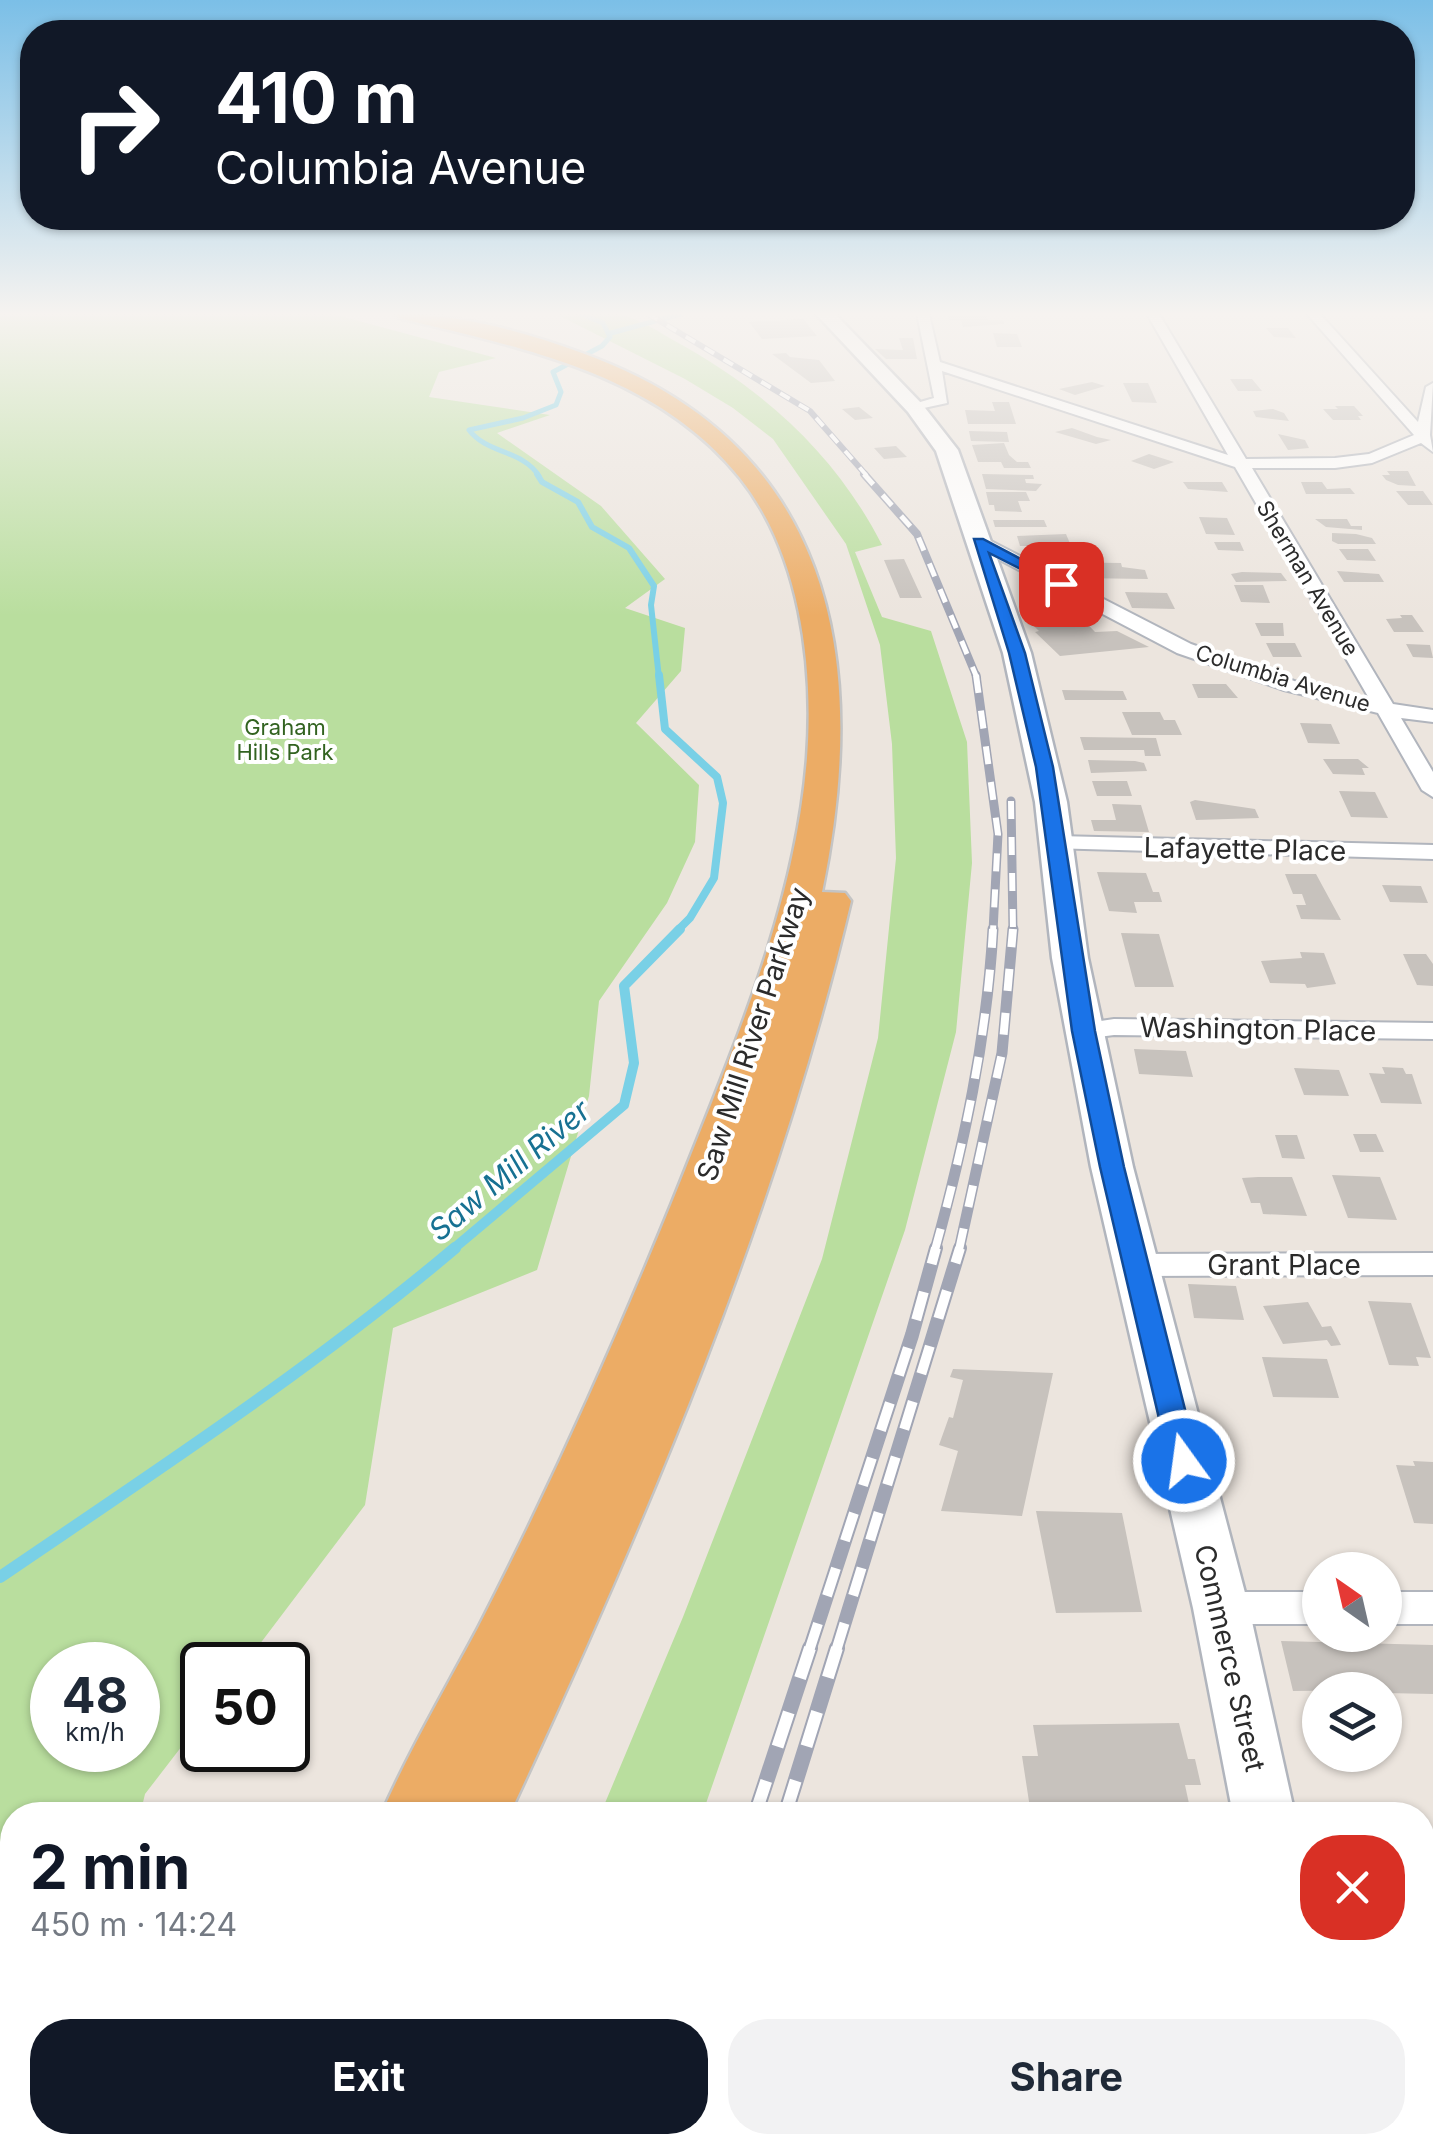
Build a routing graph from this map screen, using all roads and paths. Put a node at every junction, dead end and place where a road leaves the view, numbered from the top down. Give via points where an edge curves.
1 (680, 414) edge
2 (703, 414) edge
3 (935, 414) edge
4 (1089, 414) edge
5 (1212, 414) edge
6 (1403, 414) edge
7 (1430, 414) edge
8 (938, 417) joint
9 (1428, 442) edge
10 (1241, 464) junction
11 (978, 542) junction
12 (1388, 711) junction
13 (1433, 716) edge
14 (1433, 790) edge
15 (1058, 844) junction
16 (1433, 852) edge
17 (1084, 1031) junction
18 (1433, 1031) edge
19 (1433, 1264) edge
20 (1136, 1265) junction
21 (1221, 1608) junction
22 (1302, 1608) edge
23 (1402, 1608) edge
24 (1433, 1608) edge
25 (421, 1802) edge
26 (480, 1802) edge
27 (1261, 1802) edge

1 - 25 highway, Saw Mill River Parkway via 750,473 801,572 819,648 824,719 807,872 704,1186 566,1506
2 - 26 highway, Saw Mill River Parkway via 762,463 787,496 819,559 838,617 850,703 841,852 790,1049 741,1194 629,1474
3 - 8 main road
4 - 10 street
5 - 10 street, Sherman Avenue
6 - 9 street
7 - 9 street
8 - 11 main road, Commerce Street
9 - 10 street via 1336,463
10 - 12 street, Sherman Avenue
11 - 12 street, Columbia Avenue via 1155,636 1234,667
11 - 15 main road, Commerce Street via 1017,653
12 - 13 street, Columbia Avenue
12 - 14 street, Sherman Avenue
15 - 16 street, Lafayette Place
15 - 17 main road, Commerce Street
17 - 18 street, Washington Place
17 - 20 main road, Commerce Street
19 - 20 street, Grant Place
20 - 21 main road, Commerce Street
21 - 22 street
21 - 27 main road, Commerce Street
23 - 24 street

